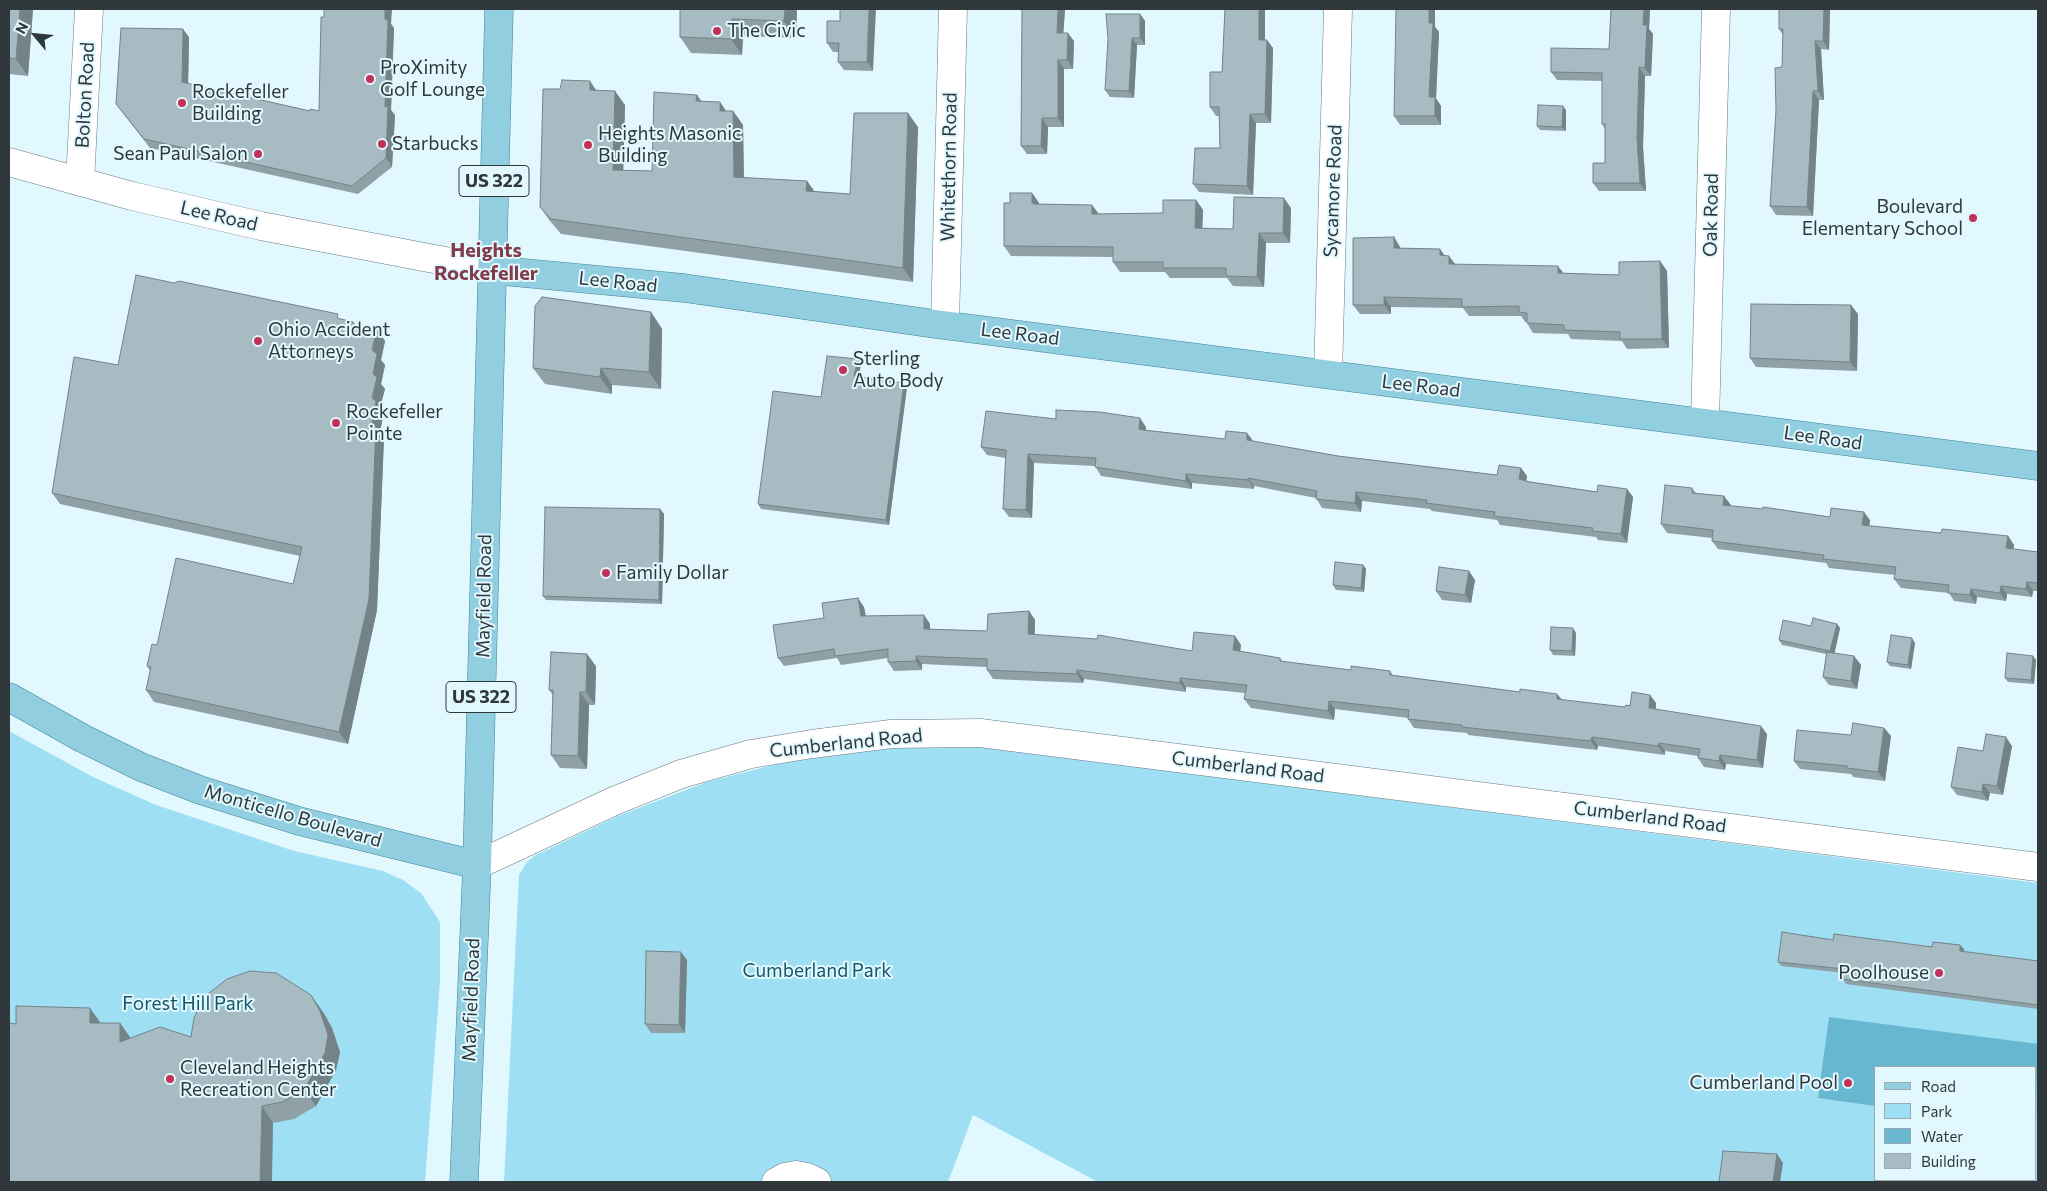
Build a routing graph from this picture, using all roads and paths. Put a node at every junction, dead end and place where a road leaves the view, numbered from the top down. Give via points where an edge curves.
1 (89, 9) edge
2 (499, 9) edge
3 (953, 9) edge
4 (1338, 9) edge
5 (1716, 9) edge
6 (9, 162) edge
7 (80, 182) junction
8 (492, 270) junction
9 (945, 324) junction
10 (1328, 374) junction
11 (1705, 422) junction
12 (2038, 466) edge
13 (9, 697) edge
14 (477, 865) junction
15 (2038, 866) edge
16 (464, 1182) edge
17 (776, 1182) edge
18 (817, 1182) edge

1 - 7 street, Bolton Road
2 - 8 main road, Mayfield Road / US 322
3 - 9 street, Whitethorn Road
4 - 10 street, Sycamore Road
5 - 11 street, Oak Road
6 - 7 street, Lee Road
7 - 8 street, Lee Road via 261,226
8 - 9 main road, Lee Road via 684,288
8 - 14 main road, Mayfield Road / US 322
9 - 10 main road, Lee Road
10 - 11 main road, Lee Road
11 - 12 main road, Lee Road
13 - 14 main road, Monticello Boulevard via 141,767 200,790 282,816
14 - 15 street, Cumberland Road via 614,801 682,774 751,754 892,734 980,733
14 - 16 main road, Mayfield Road / US 322
17 - 18 street via 796,1175

